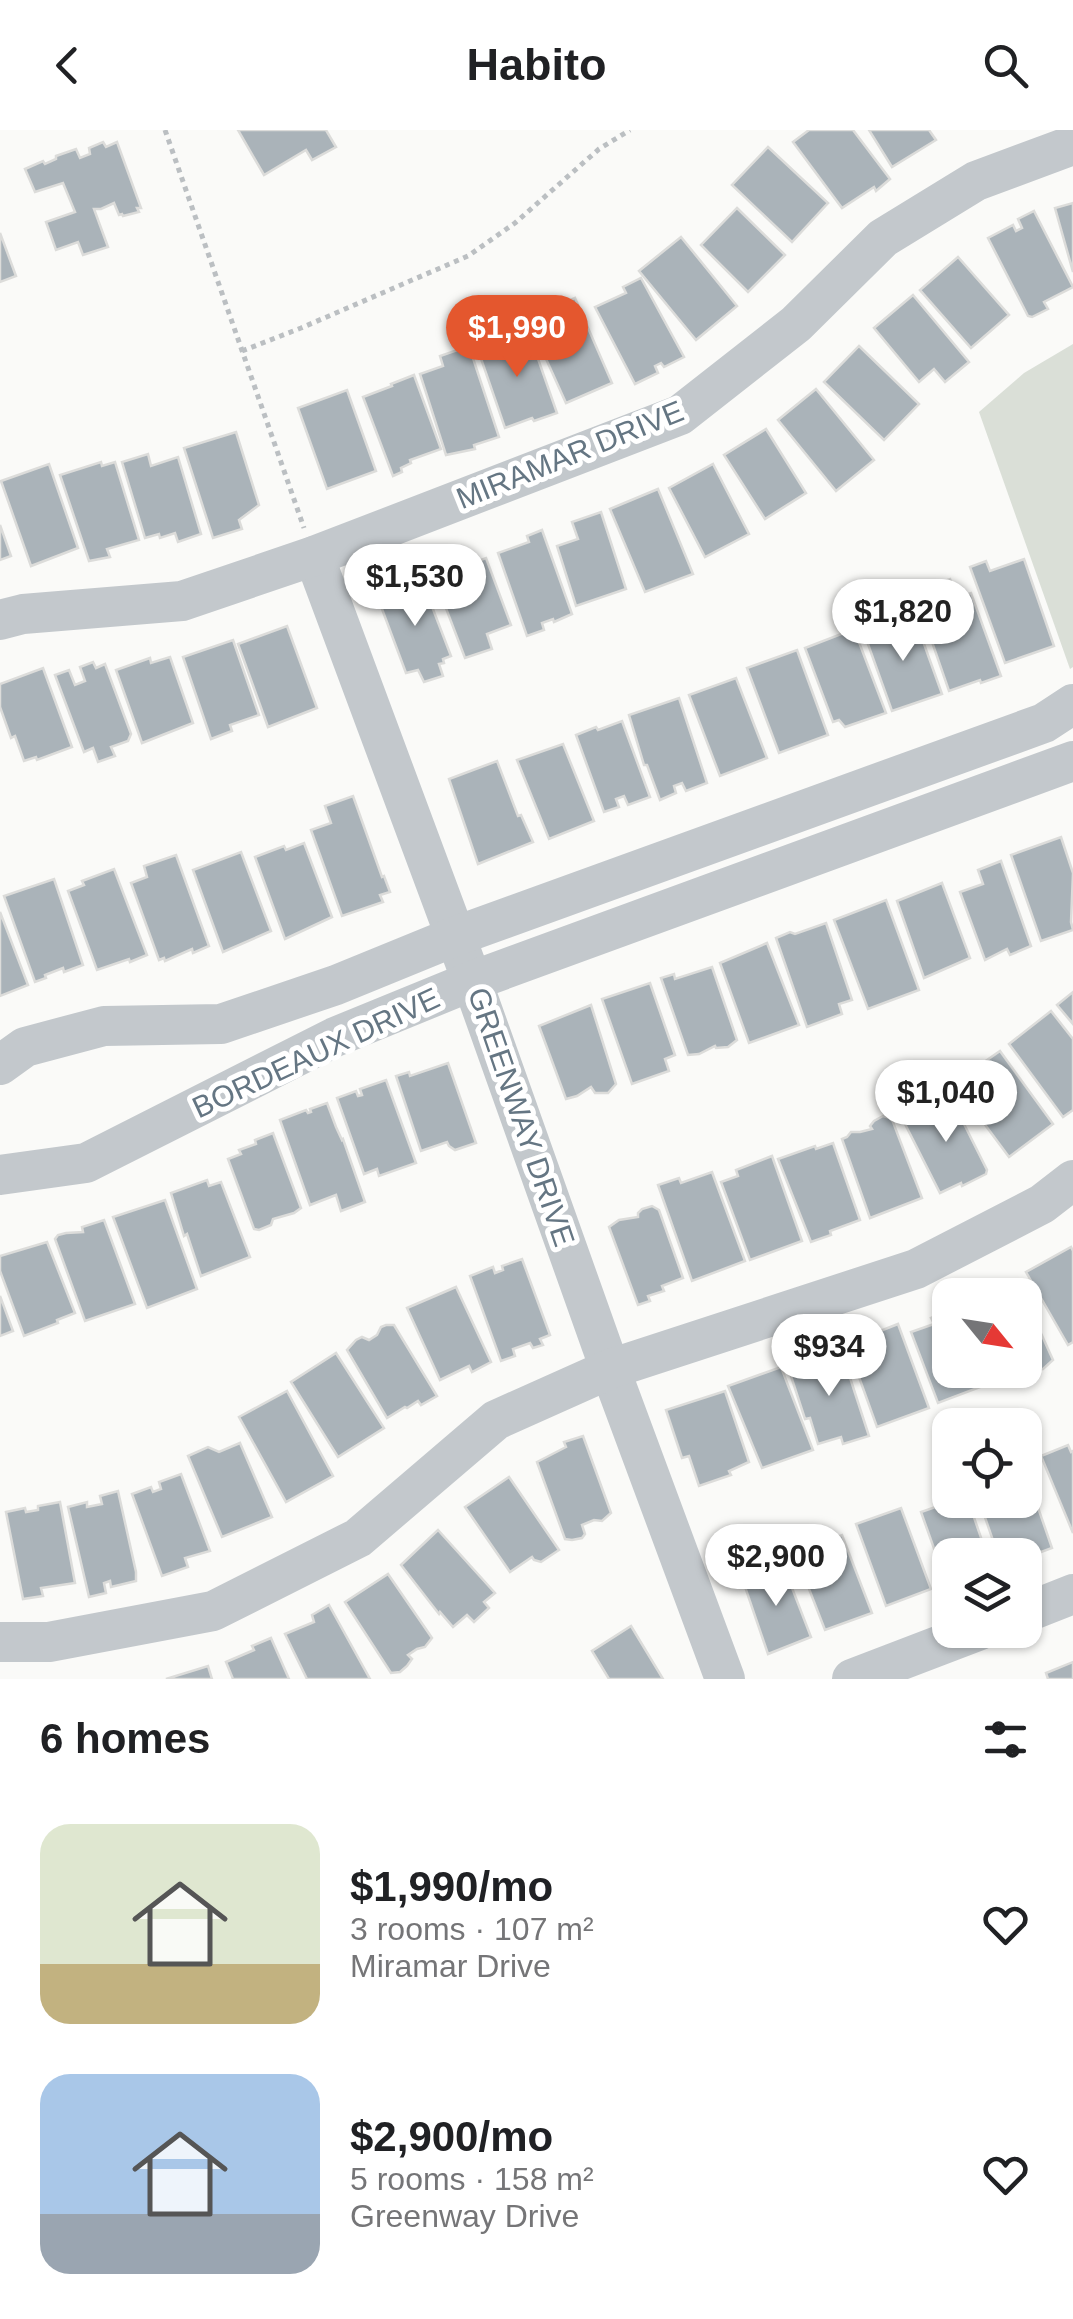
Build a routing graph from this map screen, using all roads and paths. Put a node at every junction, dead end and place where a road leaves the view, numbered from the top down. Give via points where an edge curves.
1 (164, 130) edge
2 (630, 130) edge
3 (1073, 145) edge
4 (242, 351) junction
5 (314, 556) junction
6 (0, 620) edge
7 (1073, 704) edge
8 (1073, 760) edge
9 (788, 816) junction
10 (802, 860) junction
11 (456, 936) junction
12 (472, 981) junction
13 (0, 1065) edge
14 (0, 1175) edge
15 (1073, 1180) edge
16 (610, 1369) junction
17 (1073, 1594) edge
18 (1042, 1606) edge
19 (0, 1642) edge
20 (933, 1648) edge
21 (726, 1679) edge
22 (852, 1679) edge

1 - 4 path
2 - 4 path via 468,256
3 - 5 street, MIRAMAR DRIVE via 976,181 883,238 796,324 680,415
4 - 5 path
5 - 6 street, MIRAMAR DRIVE via 182,601
5 - 11 street, GREENWAY DRIVE
7 - 9 street, BORDEAUX DRIVE via 1044,723
8 - 10 street, BORDEAUX DRIVE
9 - 10 street
9 - 11 street, BORDEAUX DRIVE
10 - 12 street, BORDEAUX DRIVE
11 - 12 street, GREENWAY DRIVE
11 - 13 street, BORDEAUX DRIVE via 221,1024 104,1026 25,1048
12 - 14 street, BORDEAUX DRIVE via 335,1037 86,1164
12 - 16 street, GREENWAY DRIVE
15 - 16 street via 1042,1204 916,1269
16 - 19 street via 496,1420 358,1538 213,1610 49,1642
16 - 21 street, GREENWAY DRIVE
17 - 18 street
20 - 22 street

